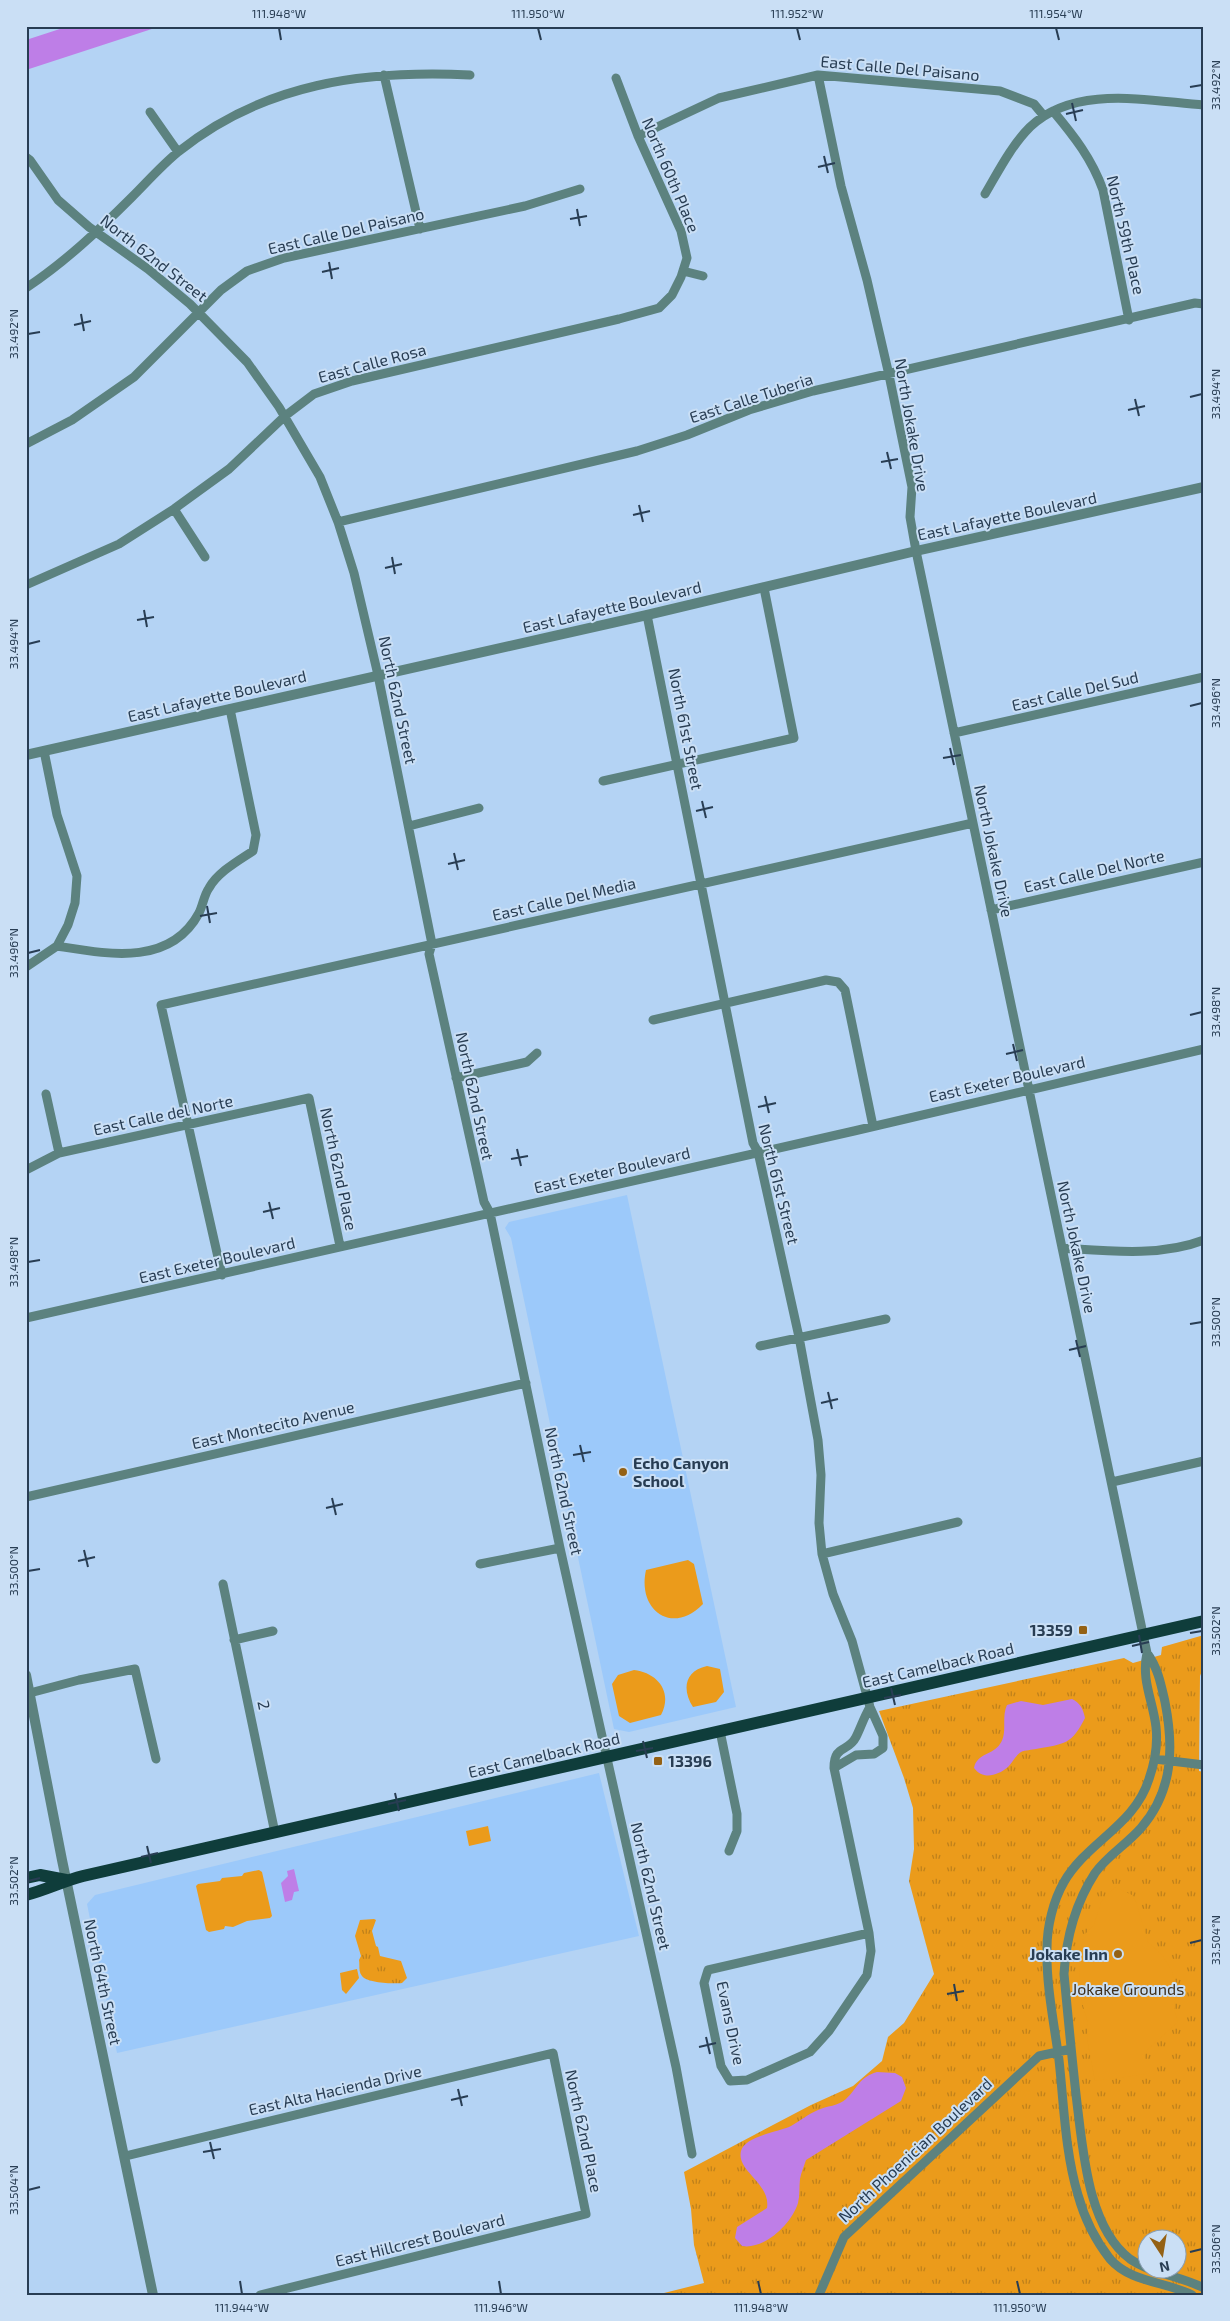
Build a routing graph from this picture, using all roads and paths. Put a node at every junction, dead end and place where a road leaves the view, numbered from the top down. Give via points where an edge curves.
1 (470, 74) dead end
2 (384, 75) junction
3 (818, 75) junction
4 (616, 78) dead end
5 (1204, 105) edge
6 (1053, 111) junction
7 (150, 112) dead end
8 (1044, 116) junction
9 (638, 136) junction
10 (178, 152) junction
11 (26, 157) edge
12 (580, 188) dead end
13 (985, 194) dead end
14 (420, 229) junction
15 (97, 233) junction
16 (683, 270) junction
17 (704, 276) dead end
18 (26, 288) edge
19 (1204, 304) edge
20 (659, 308) joint
21 (200, 313) junction
22 (1129, 320) junction
23 (889, 375) junction
24 (285, 416) junction
25 (26, 444) edge
26 (1204, 487) edge
27 (174, 509) junction
28 (338, 522) junction
29 (916, 551) junction
30 (206, 557) dead end
31 (26, 585) edge
32 (764, 588) junction
33 (647, 615) junction
34 (378, 675) junction
35 (1204, 677) edge
36 (230, 709) junction
37 (954, 733) junction
38 (44, 751) junction
39 (26, 755) edge
40 (678, 764) junction
41 (603, 781) dead end
42 (480, 808) dead end
43 (973, 823) junction
44 (409, 826) junction
45 (1204, 862) edge
46 (701, 883) junction
47 (991, 910) junction
48 (432, 944) junction
49 (57, 946) junction
50 (26, 967) edge
51 (724, 1003) junction
52 (653, 1020) dead end
53 (1204, 1049) edge
54 (537, 1054) dead end
55 (456, 1078) junction
56 (1028, 1089) junction
57 (46, 1094) dead end
58 (309, 1098) joint
59 (189, 1125) junction
60 (873, 1126) junction
61 (758, 1152) junction
62 (59, 1153) junction
63 (26, 1170) edge
64 (490, 1214) junction
65 (1204, 1240) edge
66 (340, 1246) junction
67 (1062, 1248) junction
68 (222, 1275) junction
69 (26, 1318) edge
70 (886, 1319) dead end
71 (798, 1337) junction
72 (760, 1346) dead end
73 (526, 1383) junction
74 (1204, 1461) edge
75 (1112, 1482) junction
76 (26, 1497) edge
77 (958, 1522) dead end
78 (560, 1548) junction
79 (822, 1554) junction
80 (480, 1564) dead end
81 (223, 1584) dead end
82 (1204, 1620) edge
83 (273, 1631) dead end
84 (1143, 1634) junction
85 (234, 1640) junction
86 (1147, 1653) junction
87 (26, 1675) edge
88 (28, 1694) edge
89 (869, 1703) junction
90 (720, 1731) junction
91 (855, 1739) junction
92 (863, 1754) junction
93 (606, 1758) junction
94 (156, 1759) dead end
95 (1155, 1759) junction
96 (1170, 1761) junction
97 (1204, 1765) edge
98 (834, 1768) junction
99 (276, 1833) junction
100 (729, 1851) dead end
101 (26, 1878) edge
102 (66, 1880) junction
103 (26, 1895) edge
104 (869, 1933) junction
105 (1071, 2049) junction
106 (1058, 2051) junction
107 (553, 2053) joint
108 (692, 2154) dead end
109 (125, 2156) junction
110 (586, 2214) joint
111 (1204, 2288) edge
112 (153, 2295) edge
113 (260, 2295) edge
114 (819, 2295) edge
115 (1192, 2295) edge

1 - 2 street
2 - 10 street via 325,82 269,100 224,121
2 - 14 street
3 - 8 street, East Calle Del Paisano via 1000,91 1034,104
3 - 9 street, East Calle Del Paisano via 719,98
3 - 23 street, North Jokake Drive via 841,186
4 - 9 street, North 60th Place
5 - 6 street via 1114,98 1085,100
6 - 8 street
6 - 22 street, North 59th Place via 1096,170 1103,190
7 - 10 street
8 - 13 street via 1021,138
9 - 16 street, North 60th Place via 681,231 687,258
10 - 15 street
11 - 15 street, North 62nd Street via 58,200
12 - 14 street, East Calle Del Paisano via 525,206
14 - 21 street, East Calle Del Paisano via 284,258 247,271 221,290
15 - 18 street
15 - 21 street, North 62nd Street via 148,269
16 - 17 street
16 - 20 street, North 60th Place via 672,295
19 - 22 street, East Calle Tuberia via 1195,303
20 - 24 street, East Calle Rosa via 352,381 314,394
21 - 24 street, North 62nd Street via 246,362
21 - 25 street, East Calle Del Paisano via 134,377 72,420
22 - 23 street, East Calle Tuberia
23 - 28 street, East Calle Tuberia via 813,391 759,407 637,451
23 - 29 street, North Jokake Drive via 912,488 910,517
24 - 27 street, East Calle Rosa via 229,469
24 - 28 street, North 62nd Street via 320,476
26 - 29 street, East Lafayette Boulevard
27 - 30 street
27 - 31 street, East Calle Rosa via 119,544
28 - 34 street, North 62nd Street via 354,573
29 - 32 street, East Lafayette Boulevard
29 - 37 street, North Jokake Drive
32 - 33 street, East Lafayette Boulevard
32 - 40 street via 794,738
33 - 34 street, East Lafayette Boulevard
33 - 40 street, North 61st Street
34 - 36 street, East Lafayette Boulevard
34 - 44 street, North 62nd Street
35 - 37 street, East Calle Del Sud
36 - 38 street, East Lafayette Boulevard
36 - 49 street via 256,835 253,851 209,887 198,914 182,934 166,946 140,952 102,953
37 - 43 street, North Jokake Drive
38 - 39 street, East Lafayette Boulevard
38 - 49 street via 57,815 77,876 75,903
40 - 41 street
40 - 46 street, North 61st Street
42 - 44 street
43 - 46 street, East Calle Del Media
43 - 47 street, North Jokake Drive
44 - 48 street, North 62nd Street
45 - 47 street, East Calle Del Norte
46 - 48 street, East Calle Del Media
46 - 51 street, North 61st Street
47 - 56 street, North Jokake Drive
48 - 55 street, North 62nd Street via 429,954
48 - 59 street, East Calle Del Media via 161,1005
49 - 50 street
51 - 52 street
51 - 60 street via 826,980 838,982 845,990
51 - 61 street, North 61st Street via 753,1143
53 - 56 street, East Exeter Boulevard
54 - 55 street via 528,1062
55 - 64 street, North 62nd Street via 484,1202
56 - 60 street, East Exeter Boulevard
56 - 67 street, North Jokake Drive
57 - 62 street
58 - 59 street, East Calle del Norte
58 - 66 street, North 62nd Place
59 - 62 street, East Calle del Norte
59 - 68 street
60 - 61 street, East Exeter Boulevard
61 - 64 street, East Exeter Boulevard
61 - 71 street, North 61st Street
62 - 63 street, East Calle del Norte
64 - 66 street, East Exeter Boulevard
64 - 73 street, North 62nd Street
65 - 67 street via 1156,1250
66 - 68 street, East Exeter Boulevard
67 - 75 street, North Jokake Drive
68 - 69 street, East Exeter Boulevard
70 - 71 street
71 - 72 street
71 - 79 street, North 61st Street via 819,1449
73 - 76 street, East Montecito Avenue
73 - 78 street, North 62nd Street
74 - 75 street
75 - 84 street, North Jokake Drive
77 - 79 street
78 - 80 street
78 - 93 street, North 62nd Street
79 - 89 street, North 61st Street
81 - 85 street, 2
82 - 84 main road, East Camelback Road
83 - 85 street
84 - 86 street
84 - 89 main road, East Camelback Road
85 - 99 street, 2
86 - 95 street via 1143,1670 1156,1727
86 - 96 street via 1157,1667 1170,1727
87 - 88 street, North 64th Street
88 - 94 street via 135,1669
88 - 102 street, North 64th Street
89 - 90 main road, East Camelback Road
89 - 91 street
89 - 92 street via 883,1736 883,1748 874,1754
90 - 93 main road, East Camelback Road
90 - 100 street via 737,1814 737,1831
91 - 92 street via 855,1747
91 - 98 street via 836,1752
92 - 98 street
93 - 99 main road, East Camelback Road
93 - 108 street, North 62nd Street via 676,2067
95 - 96 street
95 - 106 street via 1145,1793 1129,1816 1088,1852 1063,1883 1049,1924 1048,1971
96 - 97 street
96 - 105 street via 1159,1800 1141,1827 1096,1873 1072,1921 1065,1949 1064,1974
98 - 104 street, Evans Drive
99 - 102 main road, East Camelback Road
101 - 102 main road, East Camelback Road via 40,1875
102 - 103 main road, East Camelback Road
102 - 109 street, North 64th Street
104 - 104 street, Evans Drive via 872,1951 867,1975 829,2031 810,2052 747,2080 730,2081 721,2066 704,1983 708,1970
105 - 106 street, North Phoenician Boulevard
105 - 111 street via 1085,2165 1093,2198 1113,2240 1128,2258 1144,2268 1188,2280
106 - 114 street, North Phoenician Boulevard via 1039,2056 844,2237
106 - 115 street via 1071,2167 1082,2208 1096,2238 1111,2260 1136,2278 1181,2289
107 - 109 street, East Alta Hacienda Drive
107 - 110 street, North 62nd Place
109 - 112 street, North 64th Street
110 - 113 street, East Hillcrest Boulevard

